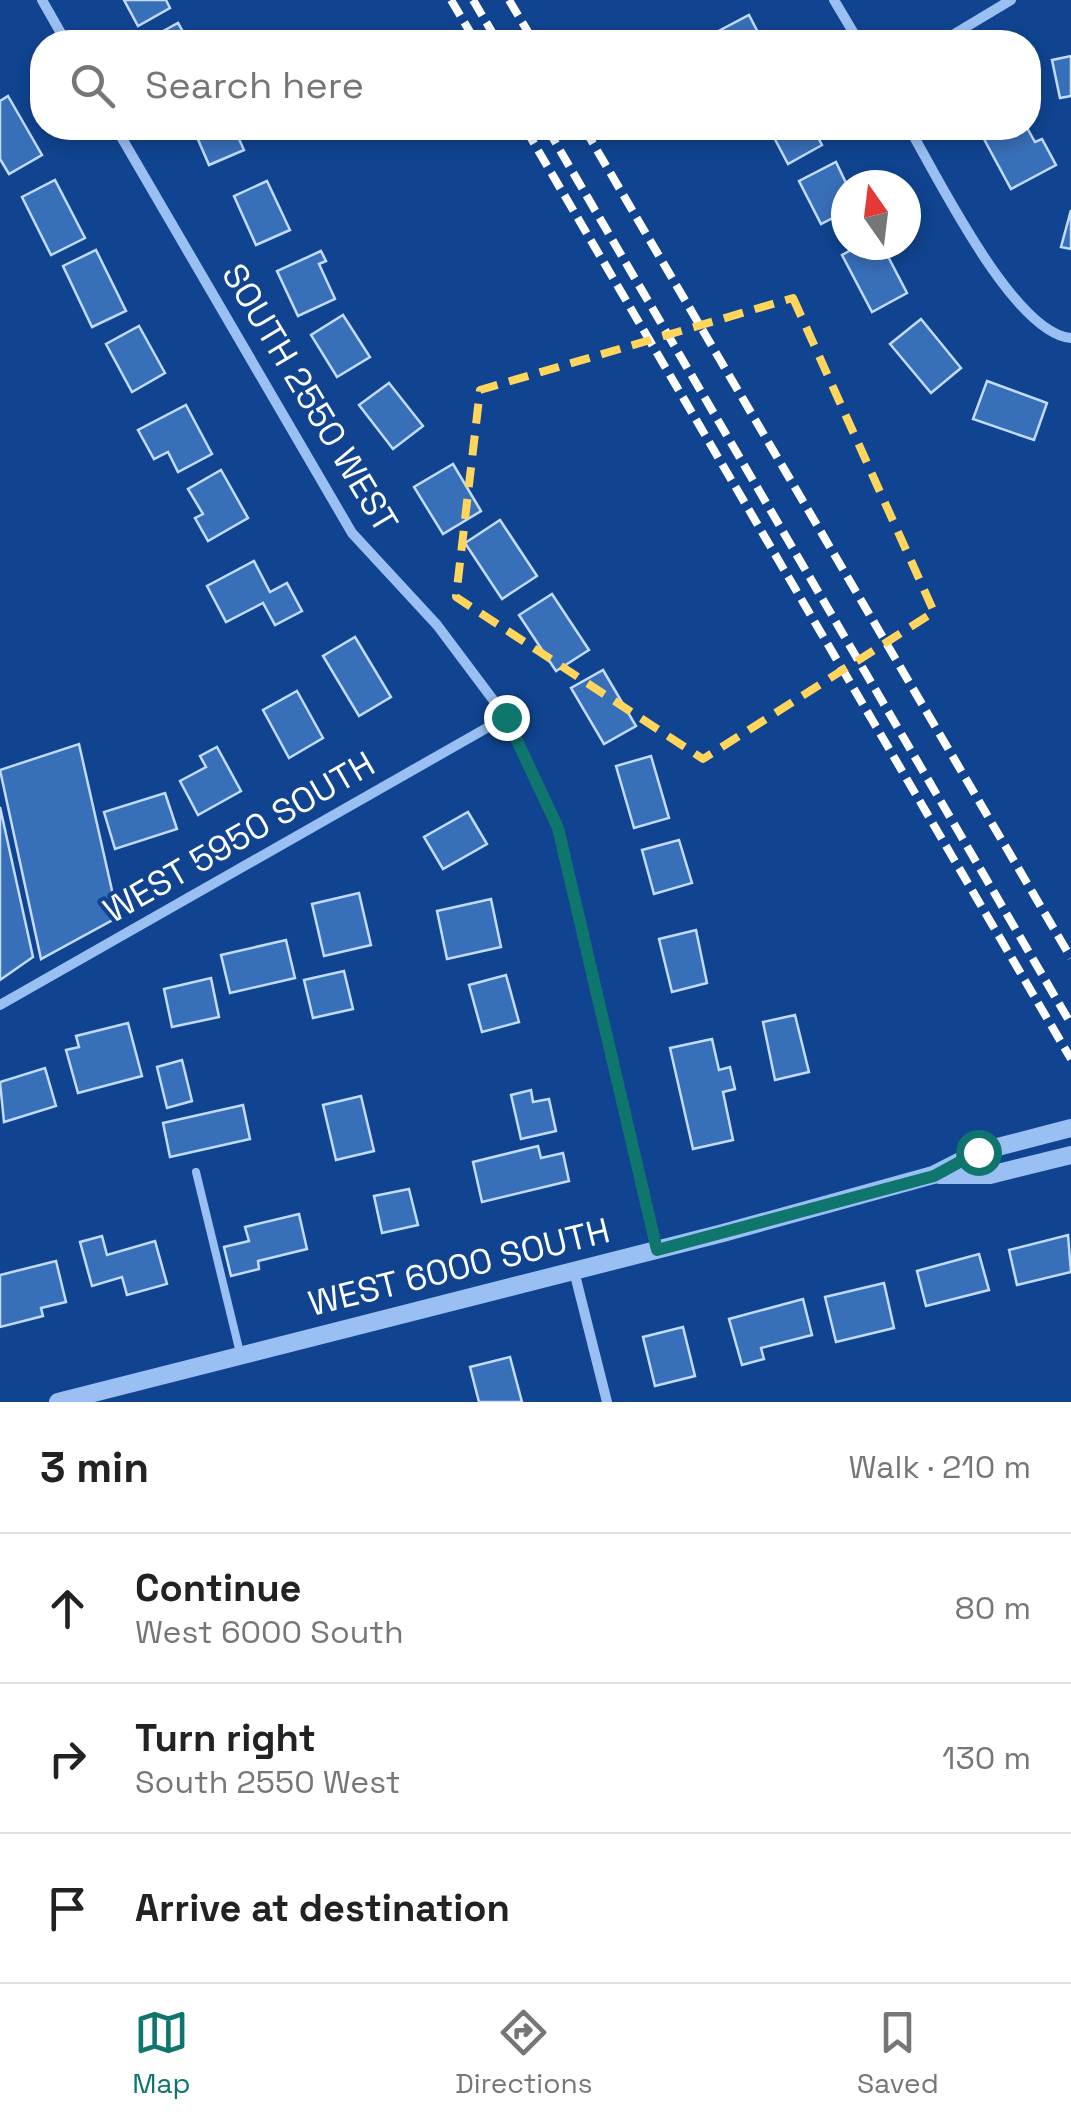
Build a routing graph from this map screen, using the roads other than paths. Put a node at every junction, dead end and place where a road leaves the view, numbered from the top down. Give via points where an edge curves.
1 (42, 0) edge
2 (834, 0) edge
3 (1011, 0) edge
4 (59, 30) edge
5 (852, 30) edge
6 (961, 30) edge
7 (123, 140) edge
8 (916, 140) edge
9 (1071, 338) edge
10 (506, 717) junction
11 (0, 1005) edge
12 (1071, 1128) edge
13 (1071, 1154) edge
14 (196, 1172) dead end
15 (934, 1176) junction
16 (657, 1250) junction
17 (574, 1271) junction
18 (241, 1357) junction
19 (58, 1402) edge
20 (607, 1402) edge

1 - 4 street
2 - 5 street
3 - 6 street
7 - 10 street, SOUTH 2550 WEST via 352,534 437,624
8 - 9 street via 1002,287 1055,336
10 - 11 street, WEST 5950 SOUTH
10 - 16 street, SOUTH 2550 WEST via 558,828
12 - 15 street, WEST 6000 SOUTH via 978,1152
13 - 15 street, WEST 6000 SOUTH via 990,1175
14 - 18 lane
15 - 16 street, WEST 6000 SOUTH
16 - 17 street, WEST 6000 SOUTH
17 - 18 street, WEST 6000 SOUTH
17 - 20 street
18 - 19 street, WEST 6000 SOUTH

